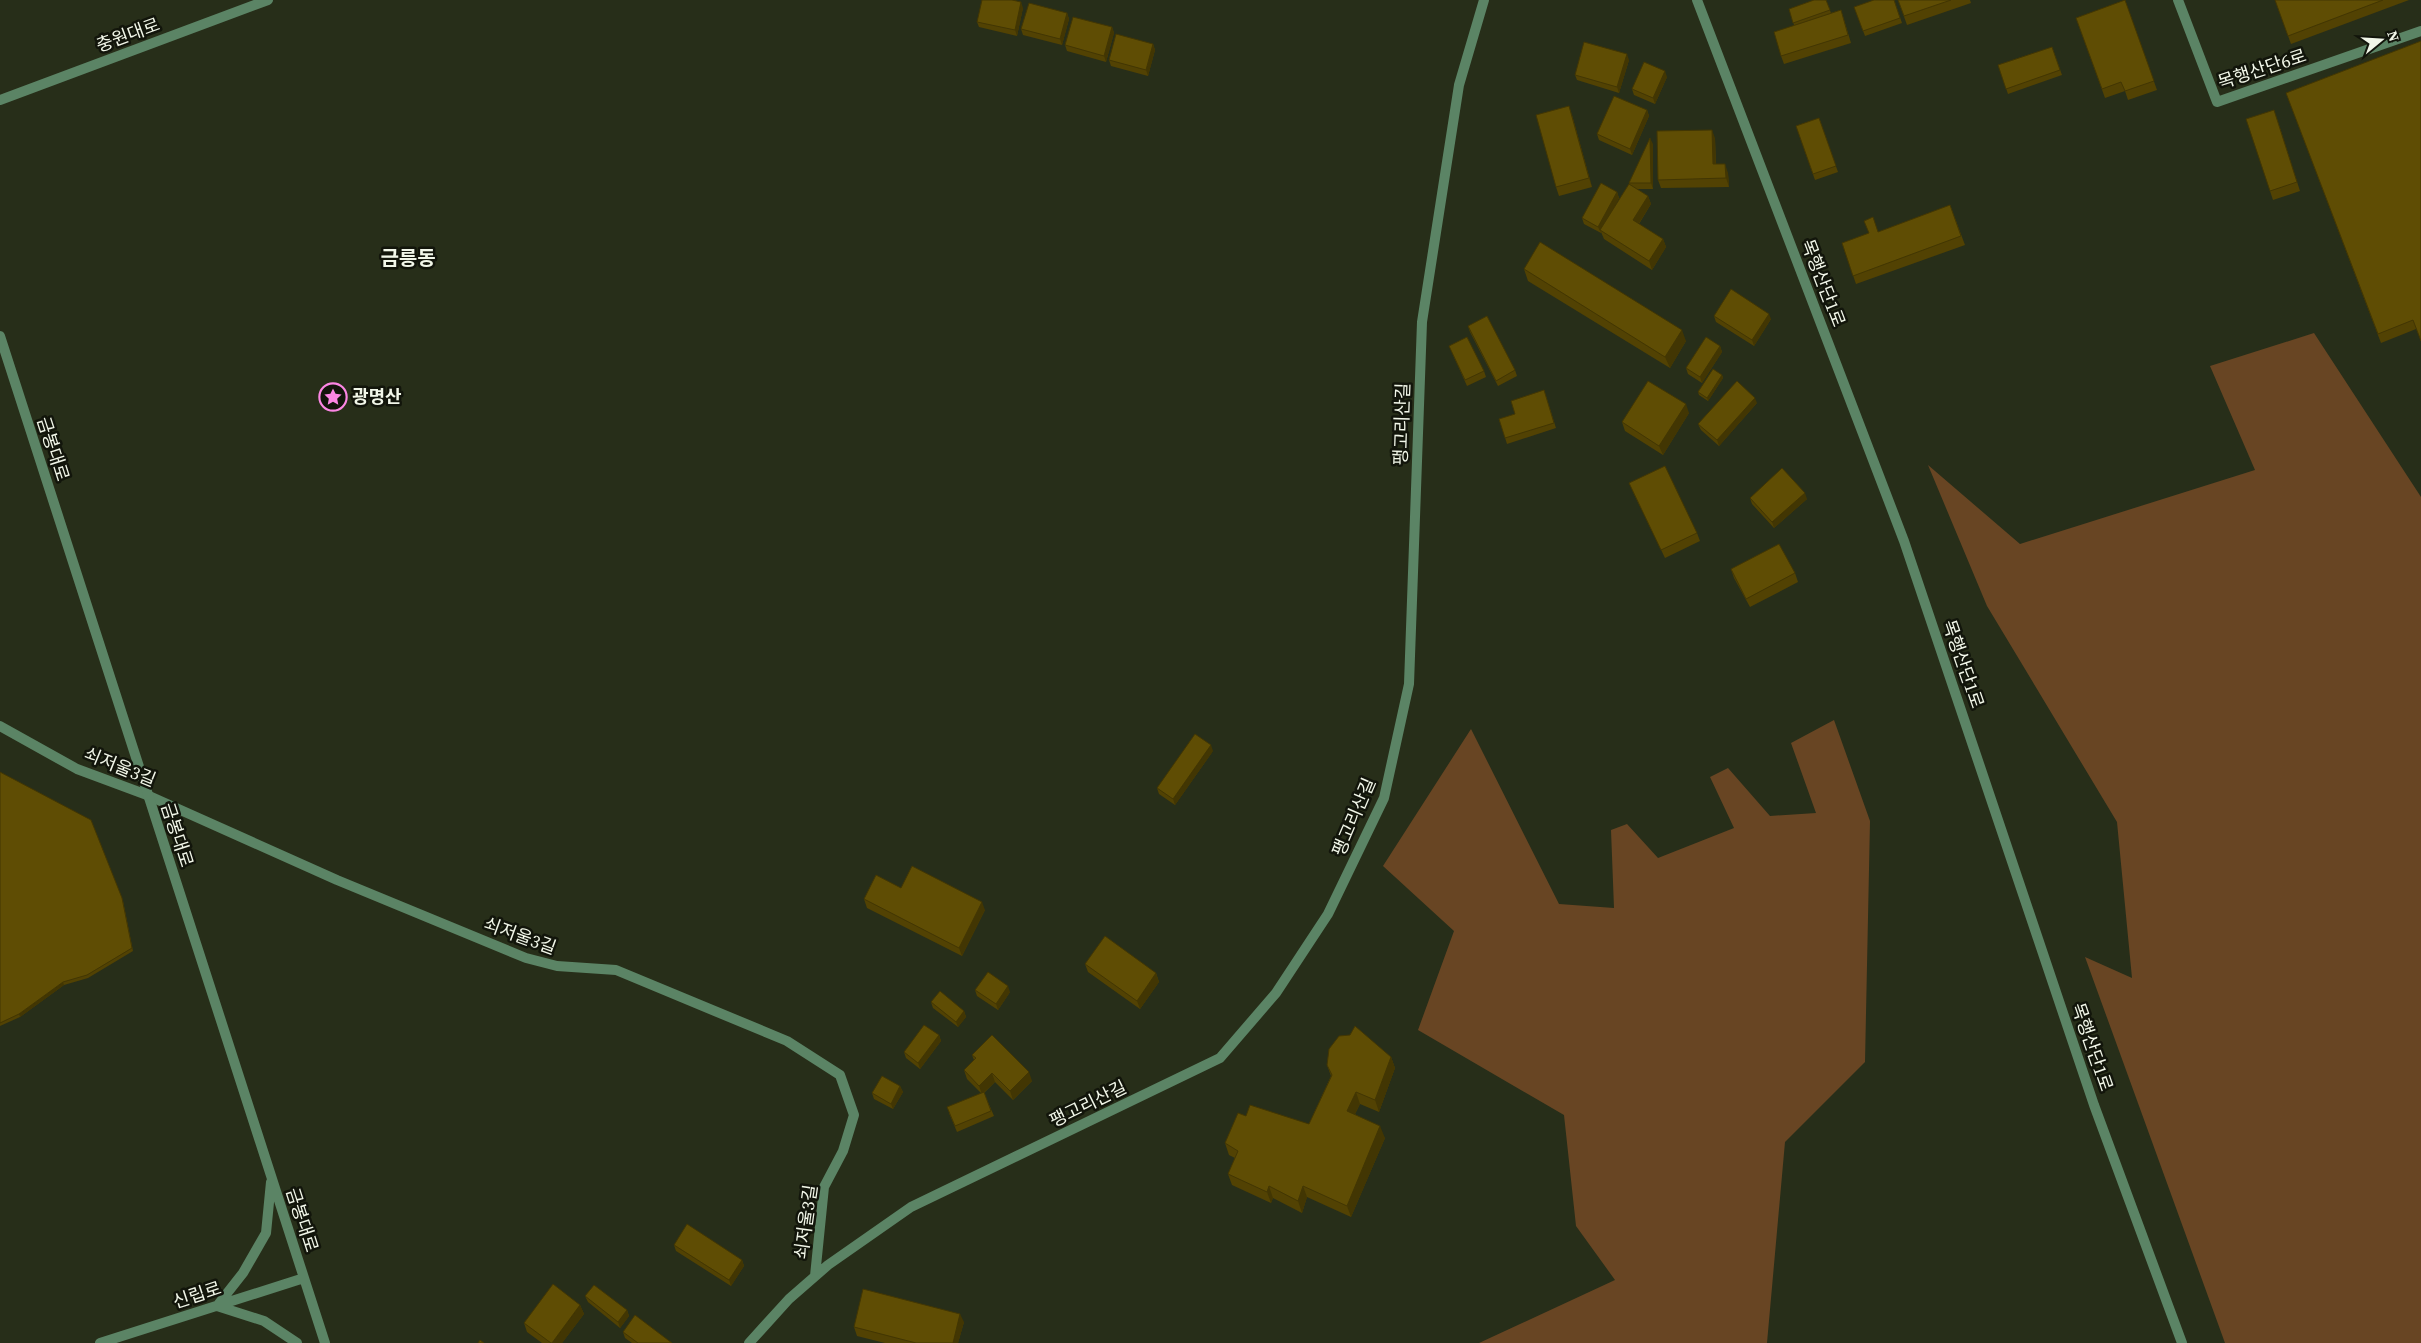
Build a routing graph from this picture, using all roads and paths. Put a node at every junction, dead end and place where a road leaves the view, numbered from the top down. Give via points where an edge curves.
1 (268, 0) edge
2 (1484, 0) edge
3 (1697, 0) edge
4 (2178, 0) edge
5 (2421, 31) edge
6 (0, 100) edge
7 (0, 336) edge
8 (0, 726) edge
9 (147, 795) junction
10 (271, 1176) junction
11 (815, 1276) junction
12 (304, 1278) junction
13 (217, 1306) junction
14 (100, 1343) edge
15 (297, 1343) edge
16 (325, 1343) edge
17 (749, 1343) edge
18 (2182, 1343) edge

1 - 6 street, 충원대로
2 - 11 street, 팽고리산길 via 1459,85 1422,322 1409,684 1384,798 1328,914 1276,993 1220,1058 911,1207
3 - 18 street, 목행산단1로 via 1904,541 2094,1104
4 - 5 street, 목행산단6로 via 2216,102
7 - 9 street, 금봉대로
8 - 9 street, 쇠저울3길 via 77,769
9 - 10 street, 금봉대로
9 - 11 street, 쇠저울3길 via 337,880 526,958 557,966 616,970 787,1041 840,1075 854,1115 843,1151 824,1187
10 - 12 street, 금봉대로
10 - 13 street via 266,1233 243,1273
11 - 17 street, 팽고리산길
12 - 13 street, 신립로
12 - 16 street, 금봉대로
13 - 14 street, 신립로
13 - 15 street via 264,1320

